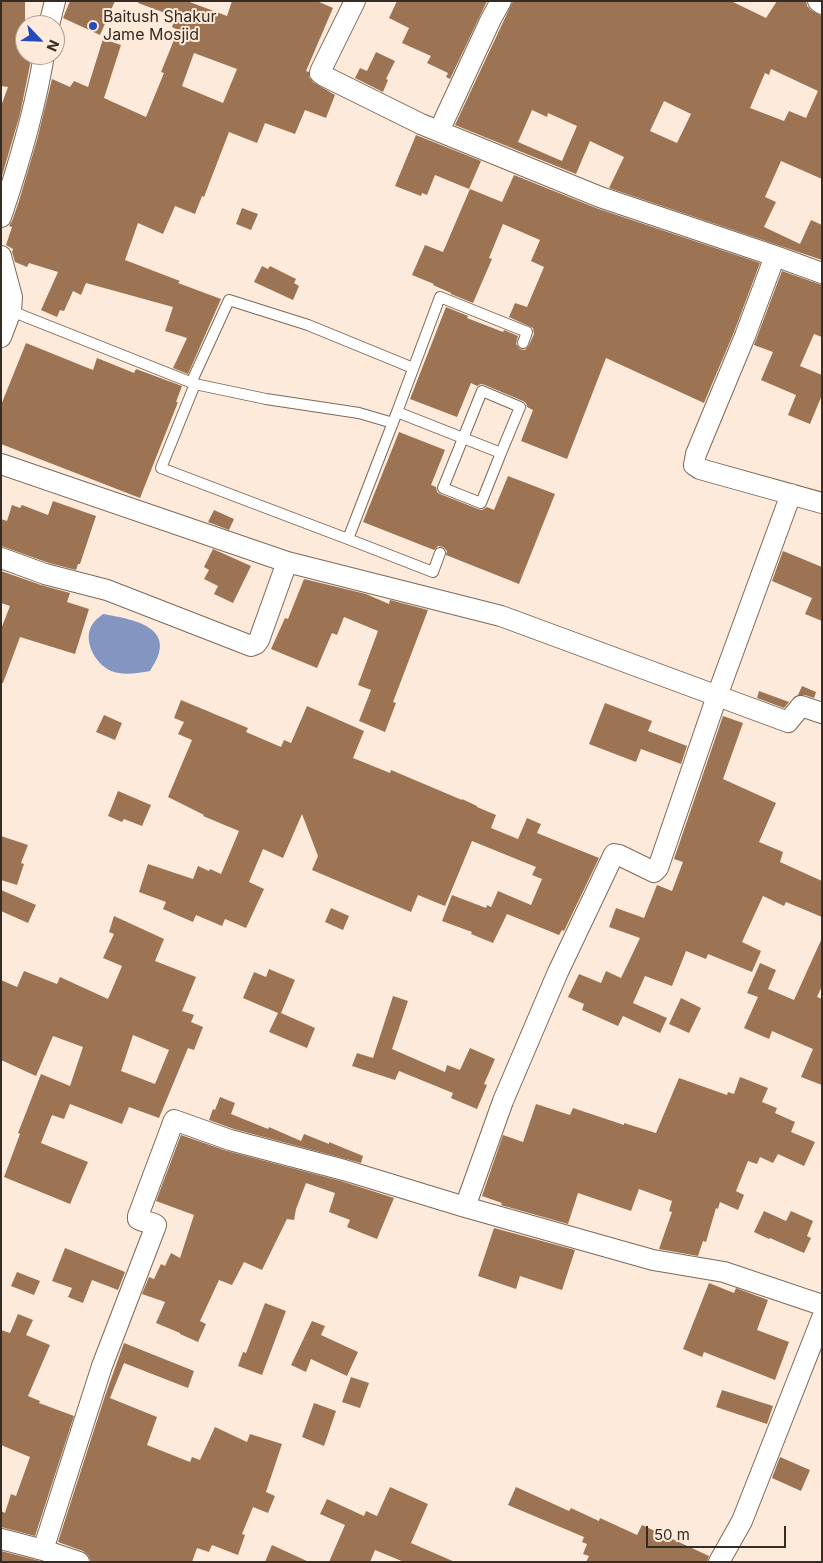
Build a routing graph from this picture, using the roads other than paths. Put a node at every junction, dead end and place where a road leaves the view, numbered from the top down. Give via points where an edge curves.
1 (55, 1) edge
2 (355, 1) edge
3 (501, 1) edge
4 (818, 1) edge
5 (822, 4) edge
6 (52, 15) edge
7 (42, 65) edge
8 (439, 131) junction
9 (1, 217) edge
10 (1, 256) edge
11 (775, 256) junction
12 (822, 273) edge
13 (11, 311) junction
14 (1, 337) edge
15 (523, 343) dead end
16 (413, 368) junction
17 (193, 383) junction
18 (397, 412) junction
19 (393, 423) junction
20 (463, 438) junction
21 (501, 453) junction
22 (1, 464) edge
23 (791, 494) junction
24 (822, 503) edge
25 (348, 539) junction
26 (440, 552) dead end
27 (1, 558) edge
28 (287, 562) junction
29 (717, 696) junction
30 (822, 712) edge
31 (465, 1207) junction
32 (822, 1306) edge
33 (822, 1318) edge
34 (1, 1539) edge
35 (43, 1550) junction
36 (79, 1562) edge
37 (719, 1562) edge

1 - 6 street
2 - 8 street via 320,73
3 - 8 street
4 - 5 street
7 - 9 street via 30,125
8 - 11 street via 600,197
10 - 13 street via 12,297
11 - 12 street
11 - 23 street via 694,465
13 - 14 street
13 - 17 lane
15 - 16 lane via 527,332 440,297
16 - 17 lane via 308,325 229,300
16 - 18 lane
17 - 19 lane via 266,399 359,413
17 - 25 lane via 161,468
18 - 19 lane
18 - 20 lane
19 - 25 lane
20 - 21 lane
20 - 21 lane via 482,392 520,407
20 - 21 lane via 443,488 481,503
22 - 28 street
23 - 24 street
23 - 29 street
25 - 26 lane via 432,572
27 - 28 street via 45,574 107,590 251,646 259,640
28 - 29 street via 501,616
29 - 30 street via 788,722 801,706
29 - 31 street via 658,868 654,872 614,854 611,859 503,1101
31 - 32 street via 653,1260 724,1272
31 - 35 street via 230,1140 174,1120 138,1216 141,1221 156,1225 102,1366
33 - 37 street via 742,1521
34 - 35 street
35 - 36 street

